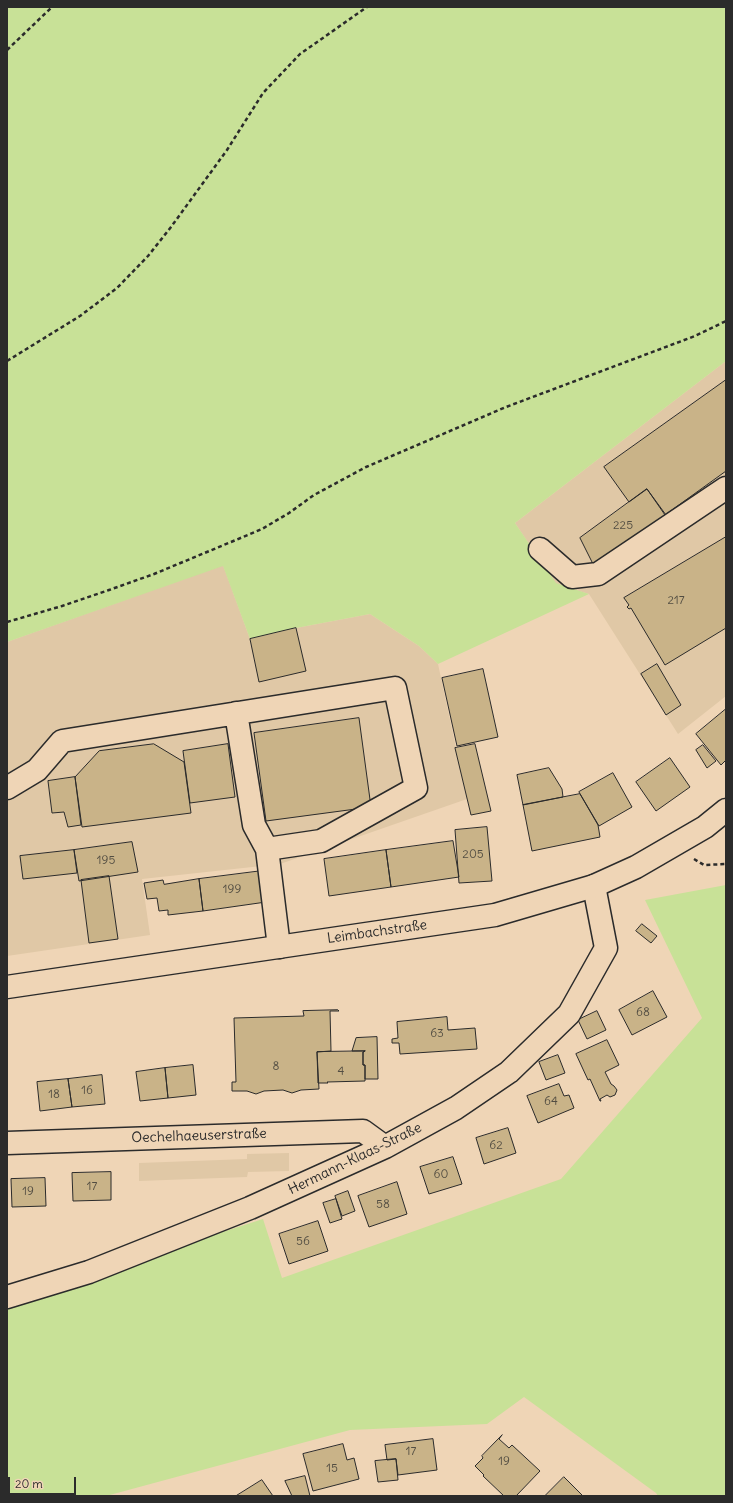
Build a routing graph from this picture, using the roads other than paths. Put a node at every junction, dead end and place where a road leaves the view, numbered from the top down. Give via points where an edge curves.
1 (726, 488) edge
2 (540, 549) dead end
3 (236, 713) junction
4 (7, 788) edge
5 (726, 810) edge
6 (267, 849) junction
7 (594, 886) junction
8 (279, 947) junction
9 (7, 987) edge
10 (7, 1143) edge
11 (385, 1147) junction
12 (7, 1297) edge

1 - 2 street via 598,574 572,577
3 - 4 street via 62,741 37,770
3 - 6 street via 254,825
3 - 6 street via 395,688 416,788 321,841
5 - 7 street, Leimbachstraße via 705,827 636,867
6 - 8 street
7 - 8 street, Leimbachstraße via 495,915
7 - 11 street, Hermann-Klaas-Straße via 606,948 568,1014 509,1072 456,1108
8 - 9 street, Leimbachstraße
10 - 11 street, Oechelhaeuserstraße via 363,1131
11 - 12 street, Hermann-Klaas-Straße via 250,1208 89,1272

